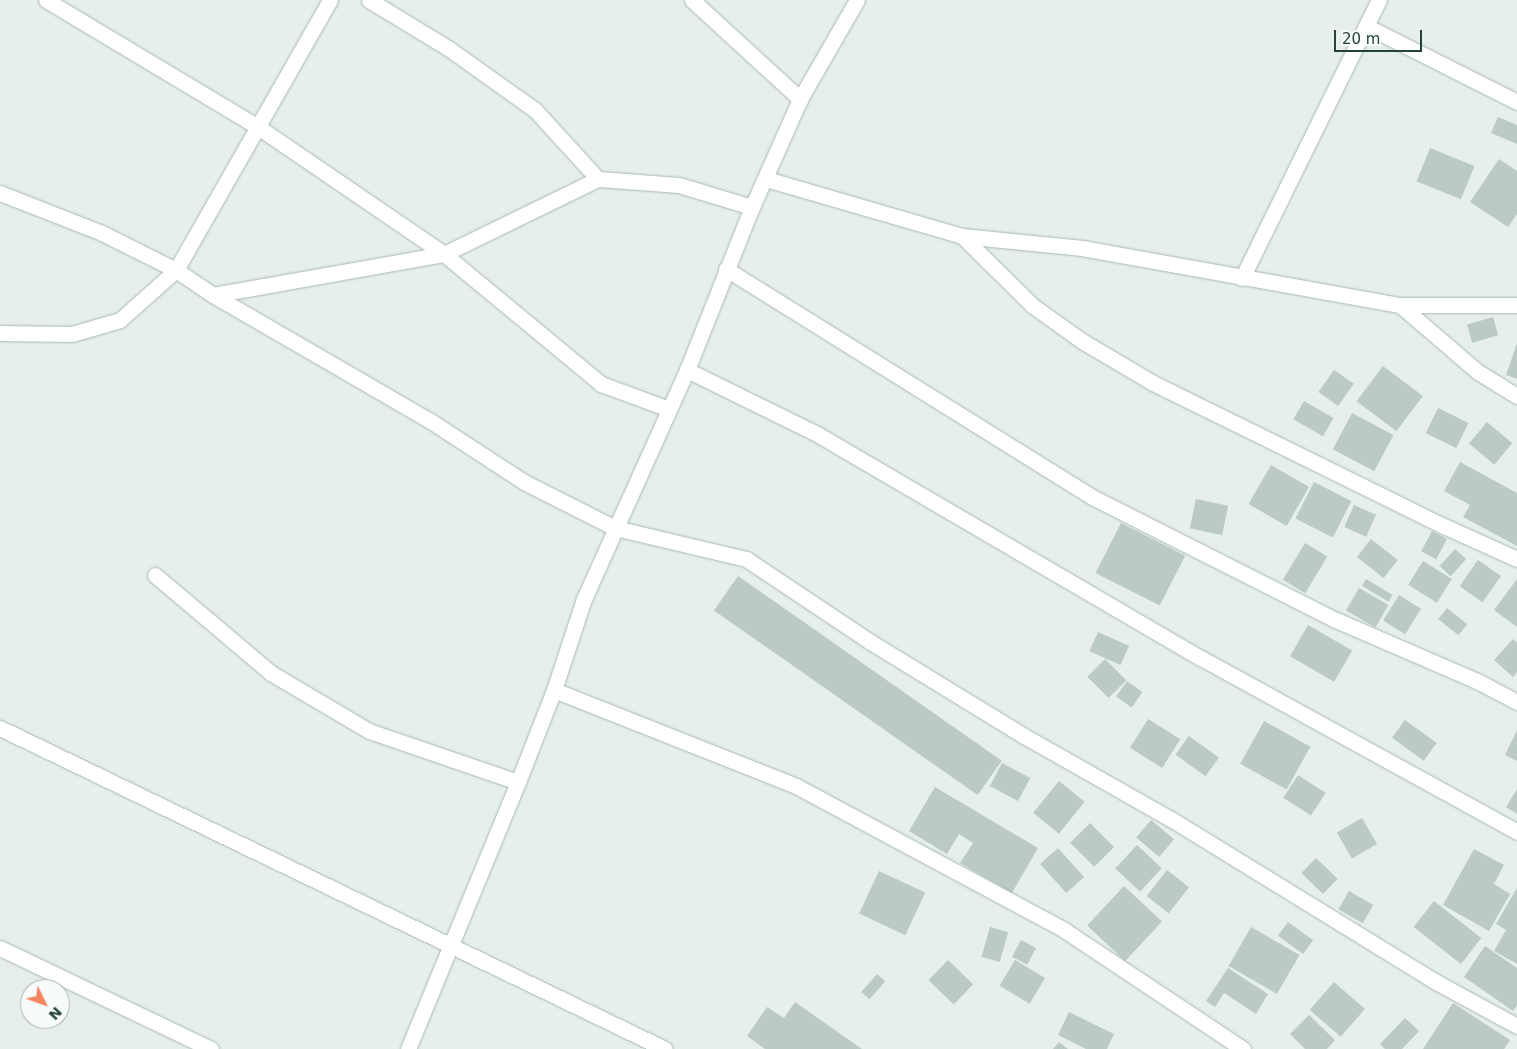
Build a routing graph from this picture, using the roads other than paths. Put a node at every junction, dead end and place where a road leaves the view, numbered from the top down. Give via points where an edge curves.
1 (46, 0) edge
2 (330, 0) edge
3 (369, 0) edge
4 (692, 0) edge
5 (857, 0) edge
6 (1379, 0) edge
7 (1366, 26) junction
8 (800, 99) junction
9 (1517, 102) edge
10 (258, 127) junction
11 (598, 179) junction
12 (766, 179) junction
13 (0, 193) edge
14 (752, 208) junction
15 (962, 236) junction
16 (444, 254) junction
17 (726, 269) junction
18 (176, 270) junction
19 (1242, 278) junction
20 (213, 295) junction
21 (1400, 305) junction
22 (1517, 305) edge
23 (0, 332) edge
24 (687, 370) junction
25 (1517, 396) edge
26 (669, 409) junction
27 (615, 528) junction
28 (1517, 558) edge
29 (155, 574) dead end
30 (554, 690) junction
31 (1517, 702) edge
32 (0, 728) edge
33 (518, 782) junction
34 (1517, 832) edge
35 (451, 947) junction
36 (0, 948) edge
37 (1517, 1026) edge
38 (211, 1049) edge
39 (408, 1049) edge
40 (665, 1049) edge
41 (1244, 1049) edge

1 - 10 street
2 - 10 street
3 - 11 street via 448,48 535,110
4 - 8 street
5 - 8 street
6 - 7 street
7 - 9 street
7 - 19 street
8 - 12 street
10 - 16 street
10 - 18 street
11 - 14 street via 679,185
11 - 16 street
12 - 14 street
12 - 15 street
13 - 18 street via 102,233
14 - 17 street
15 - 19 street via 1082,248
15 - 28 street via 1033,306 1082,341 1153,383 1446,527
16 - 20 street
16 - 26 street via 601,384
17 - 24 street
17 - 31 street via 1094,498 1336,620 1477,681
18 - 20 street
18 - 23 street via 120,320 72,334
19 - 21 street
20 - 27 street via 429,420 524,482
21 - 22 street
21 - 25 street via 1478,372
24 - 26 street
24 - 34 street via 817,434 1202,658
26 - 27 street
27 - 30 street via 584,599
27 - 37 street via 746,559 869,641 1024,736 1171,819 1436,982
29 - 33 street via 271,673 369,731
30 - 33 street
30 - 41 street via 796,786 1064,930
32 - 35 street
33 - 35 street
35 - 39 street
35 - 40 street
36 - 38 street

